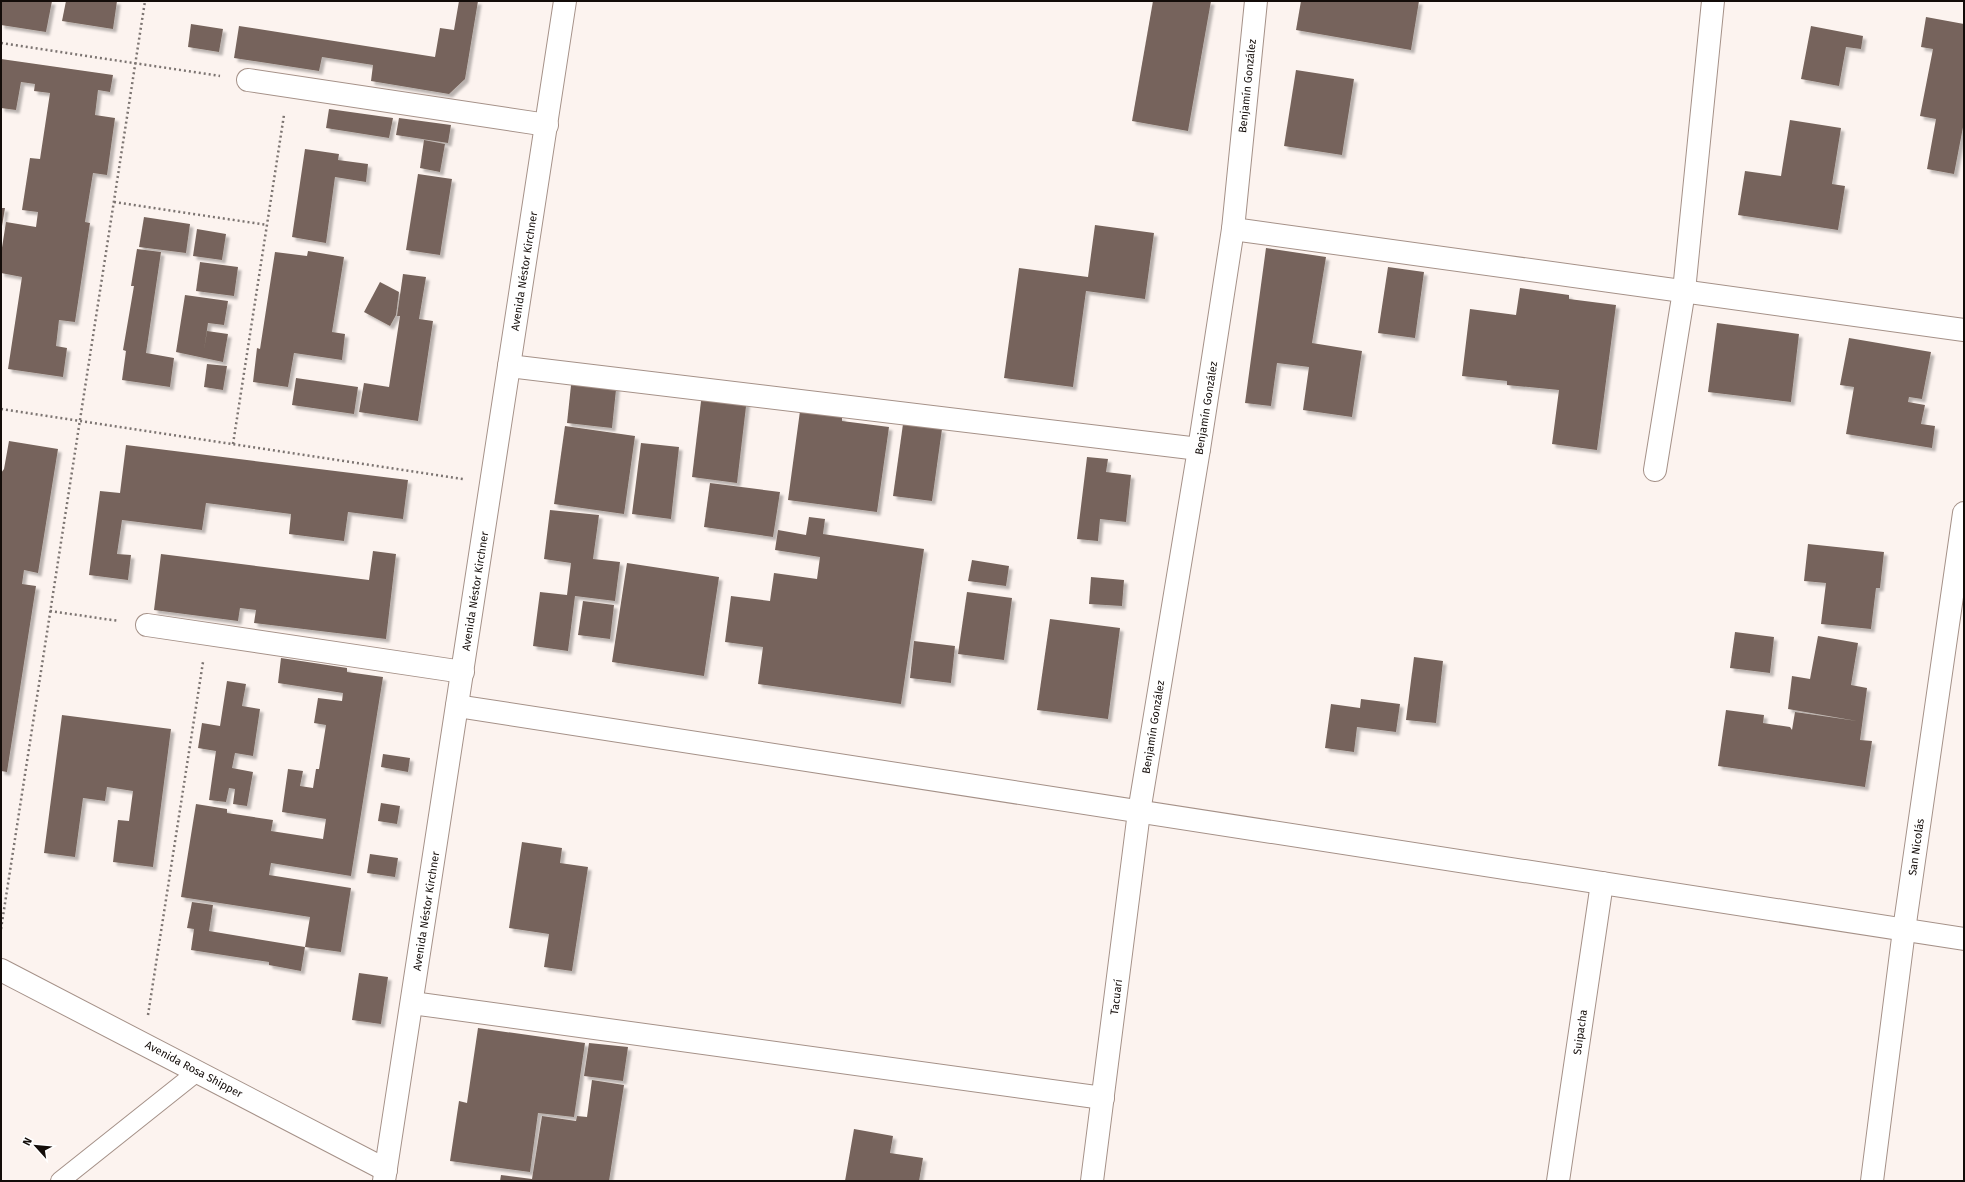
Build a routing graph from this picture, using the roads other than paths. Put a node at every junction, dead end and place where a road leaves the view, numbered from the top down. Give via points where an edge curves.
1 (565, 1) edge
2 (1256, 1) edge
3 (1713, 1) edge
4 (248, 80) road end
5 (547, 125) junction
6 (1233, 229) junction
7 (1684, 291) junction
8 (1964, 330) edge
9 (509, 366) junction
10 (1199, 449) junction
11 (1655, 470) dead end
12 (1964, 513) edge
13 (147, 625) road end
14 (463, 672) junction
15 (457, 706) junction
16 (1139, 812) junction
17 (1602, 883) junction
18 (1904, 930) junction
19 (1964, 938) edge
20 (1, 970) edge
21 (412, 1003) junction
22 (198, 1072) junction
23 (1103, 1098) junction
24 (385, 1175) edge
25 (60, 1181) edge
26 (1092, 1181) edge
27 (1558, 1181) edge
28 (1872, 1181) edge

1 - 5 street, Avenida Néstor Kirchner
2 - 6 street, Benjamín González
3 - 7 street
4 - 5 street
5 - 9 street, Avenida Néstor Kirchner
6 - 7 street
6 - 10 street, Benjamín González
7 - 8 street
7 - 11 street
9 - 10 street
9 - 14 street, Avenida Néstor Kirchner
10 - 16 street, Benjamín González
12 - 18 street, San Nicolás
13 - 14 street
14 - 15 street, Avenida Néstor Kirchner
15 - 16 street
15 - 21 street, Avenida Néstor Kirchner
16 - 17 street
16 - 23 street, Tacuarí
17 - 18 street
17 - 27 street, Suipacha
18 - 19 street
18 - 28 street, San Nicolás
20 - 22 street, Avenida Rosa Shipper
21 - 23 street
21 - 24 street, Avenida Néstor Kirchner
22 - 24 street, Avenida Rosa Shipper
22 - 25 lane
23 - 26 street, Tacuarí

